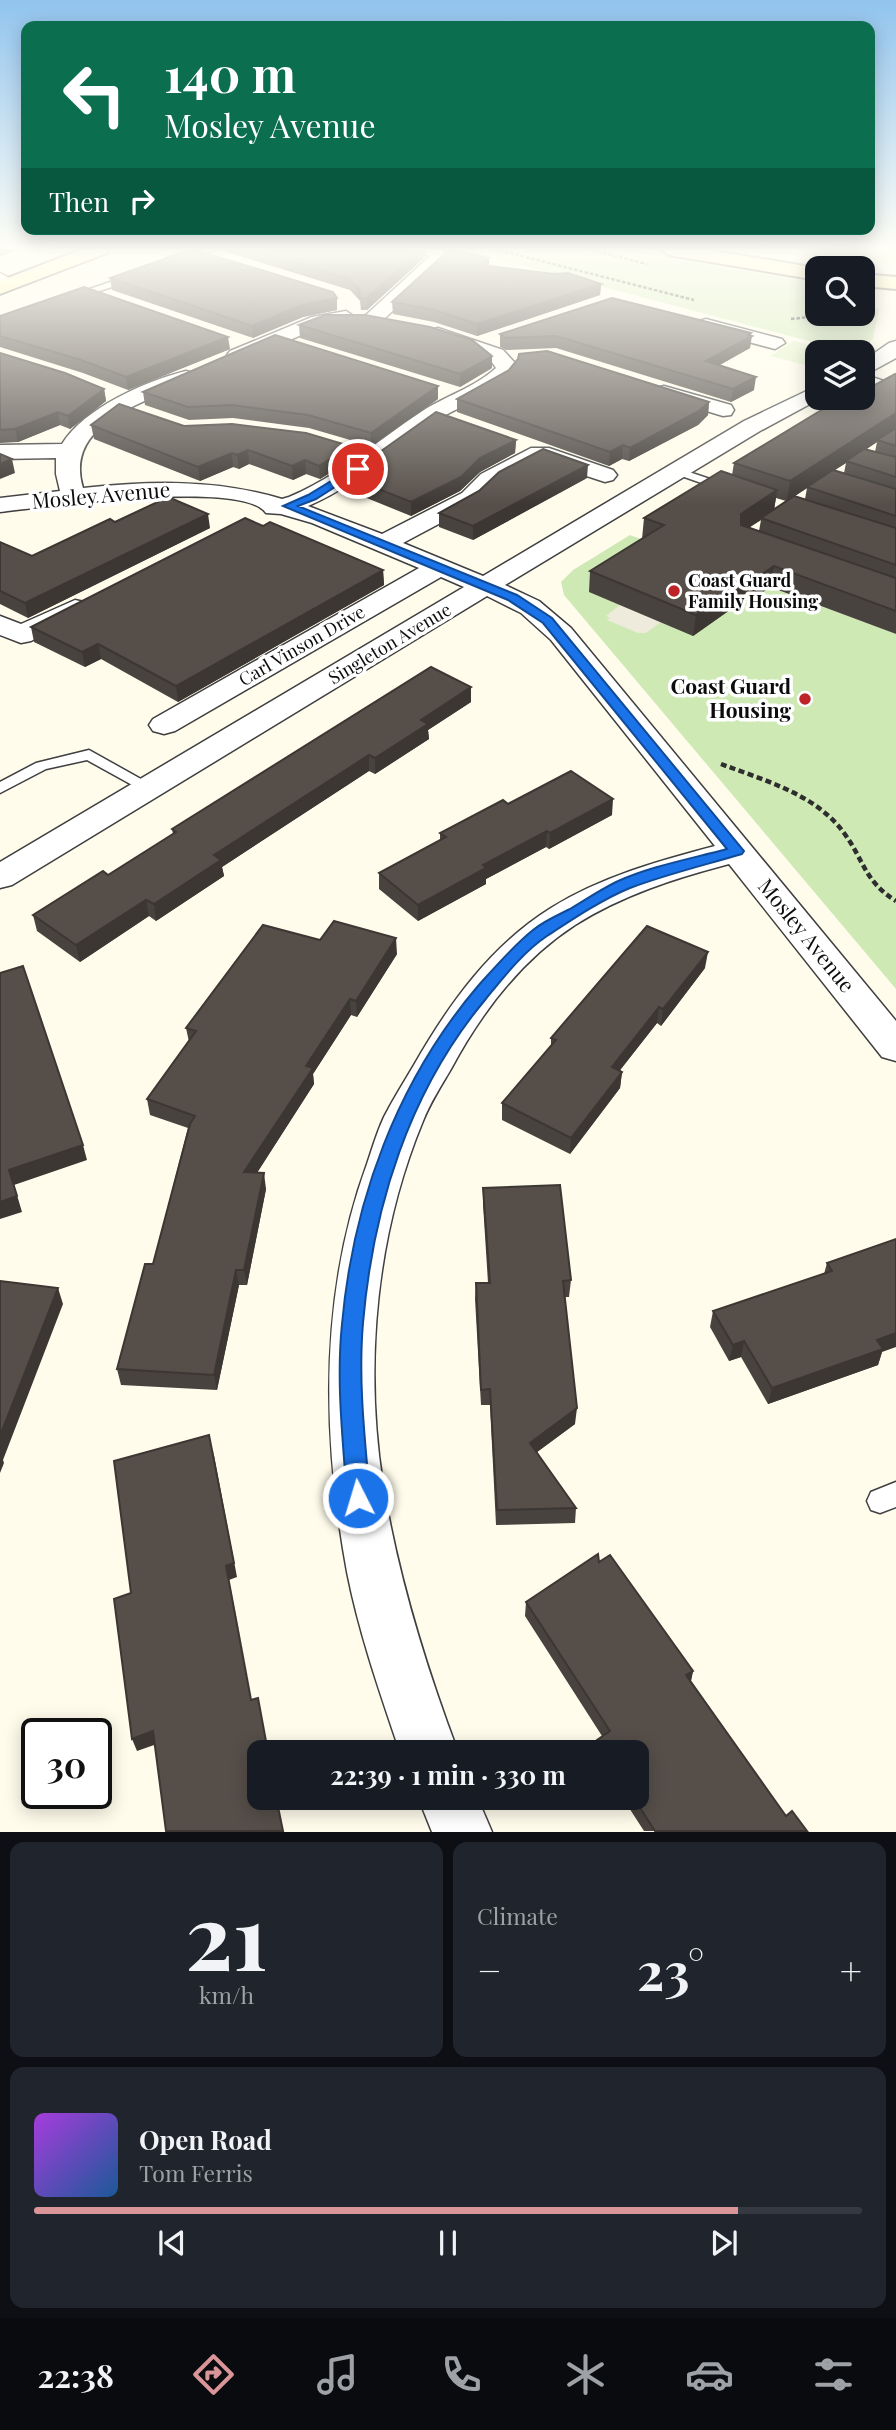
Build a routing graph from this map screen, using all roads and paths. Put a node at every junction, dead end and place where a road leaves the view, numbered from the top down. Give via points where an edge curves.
1 (287, 334) edge
2 (438, 334) edge
3 (746, 334) edge
4 (501, 337) edge
5 (229, 339) edge
6 (276, 339) junction
7 (775, 342) dead end
8 (475, 346) junction
9 (303, 347) edge
10 (896, 347) edge
11 (254, 348) junction
12 (527, 356) edge
13 (502, 359) junction
14 (875, 363) edge
15 (875, 381) edge
16 (648, 387) edge
17 (896, 388) edge
18 (435, 389) edge
19 (462, 397) junction
20 (805, 398) edge
21 (723, 410) dead end
22 (433, 414) junction
23 (457, 422) edge
24 (517, 444) dead end
25 (354, 450) edge
26 (70, 451) junction
27 (0, 452) edge
28 (541, 452) junction
29 (376, 457) junction
30 (677, 471) junction
31 (605, 475) dead end
32 (739, 493) edge
33 (73, 495) junction
34 (0, 505) edge
35 (288, 506) junction
36 (244, 521) edge
37 (382, 544) junction
38 (440, 567) junction
39 (486, 587) junction
40 (95, 597) edge
41 (10, 629) edge
42 (164, 725) dead end
43 (721, 764) dead end
44 (0, 788) edge
45 (149, 788) junction
46 (737, 851) junction
47 (0, 877) edge
48 (896, 901) edge
49 (896, 1047) edge
50 (424, 1740) edge
51 (453, 1810) edge
52 (462, 1832) edge

1 - 6 street
2 - 8 street
3 - 7 street
4 - 8 street
5 - 11 street
6 - 9 street
6 - 11 street
8 - 13 street
10 - 14 street
11 - 26 street via 125,404 96,421
12 - 13 street
13 - 19 street via 506,370
15 - 17 lane
16 - 21 street
18 - 19 street
19 - 22 street
20 - 30 street, Singleton Avenue
22 - 23 street
22 - 29 street
24 - 28 street
25 - 29 street
26 - 27 street
26 - 33 street via 67,466
28 - 31 street
28 - 37 street via 489,479 470,498
29 - 35 street via 312,497
30 - 32 lane
30 - 39 street, Singleton Avenue
33 - 34 street, Mosley Avenue
33 - 35 street, Mosley Avenue via 176,489
35 - 36 street
35 - 37 street, Mosley Avenue
37 - 38 street, Mosley Avenue
38 - 39 street, Mosley Avenue
38 - 42 street, Carl Vinson Drive
39 - 45 street, Singleton Avenue
39 - 46 street, Mosley Avenue via 530,607 561,634
40 - 41 street
43 - 48 path via 817,807 847,837 873,885
44 - 45 lane via 41,765 89,755
45 - 47 street, Singleton Avenue
46 - 49 street, Mosley Avenue
46 - 50 street via 622,886 540,933 466,1012 429,1067 399,1126 377,1188 361,1254 352,1325 351,1407 358,1498 376,1593
51 - 52 street

